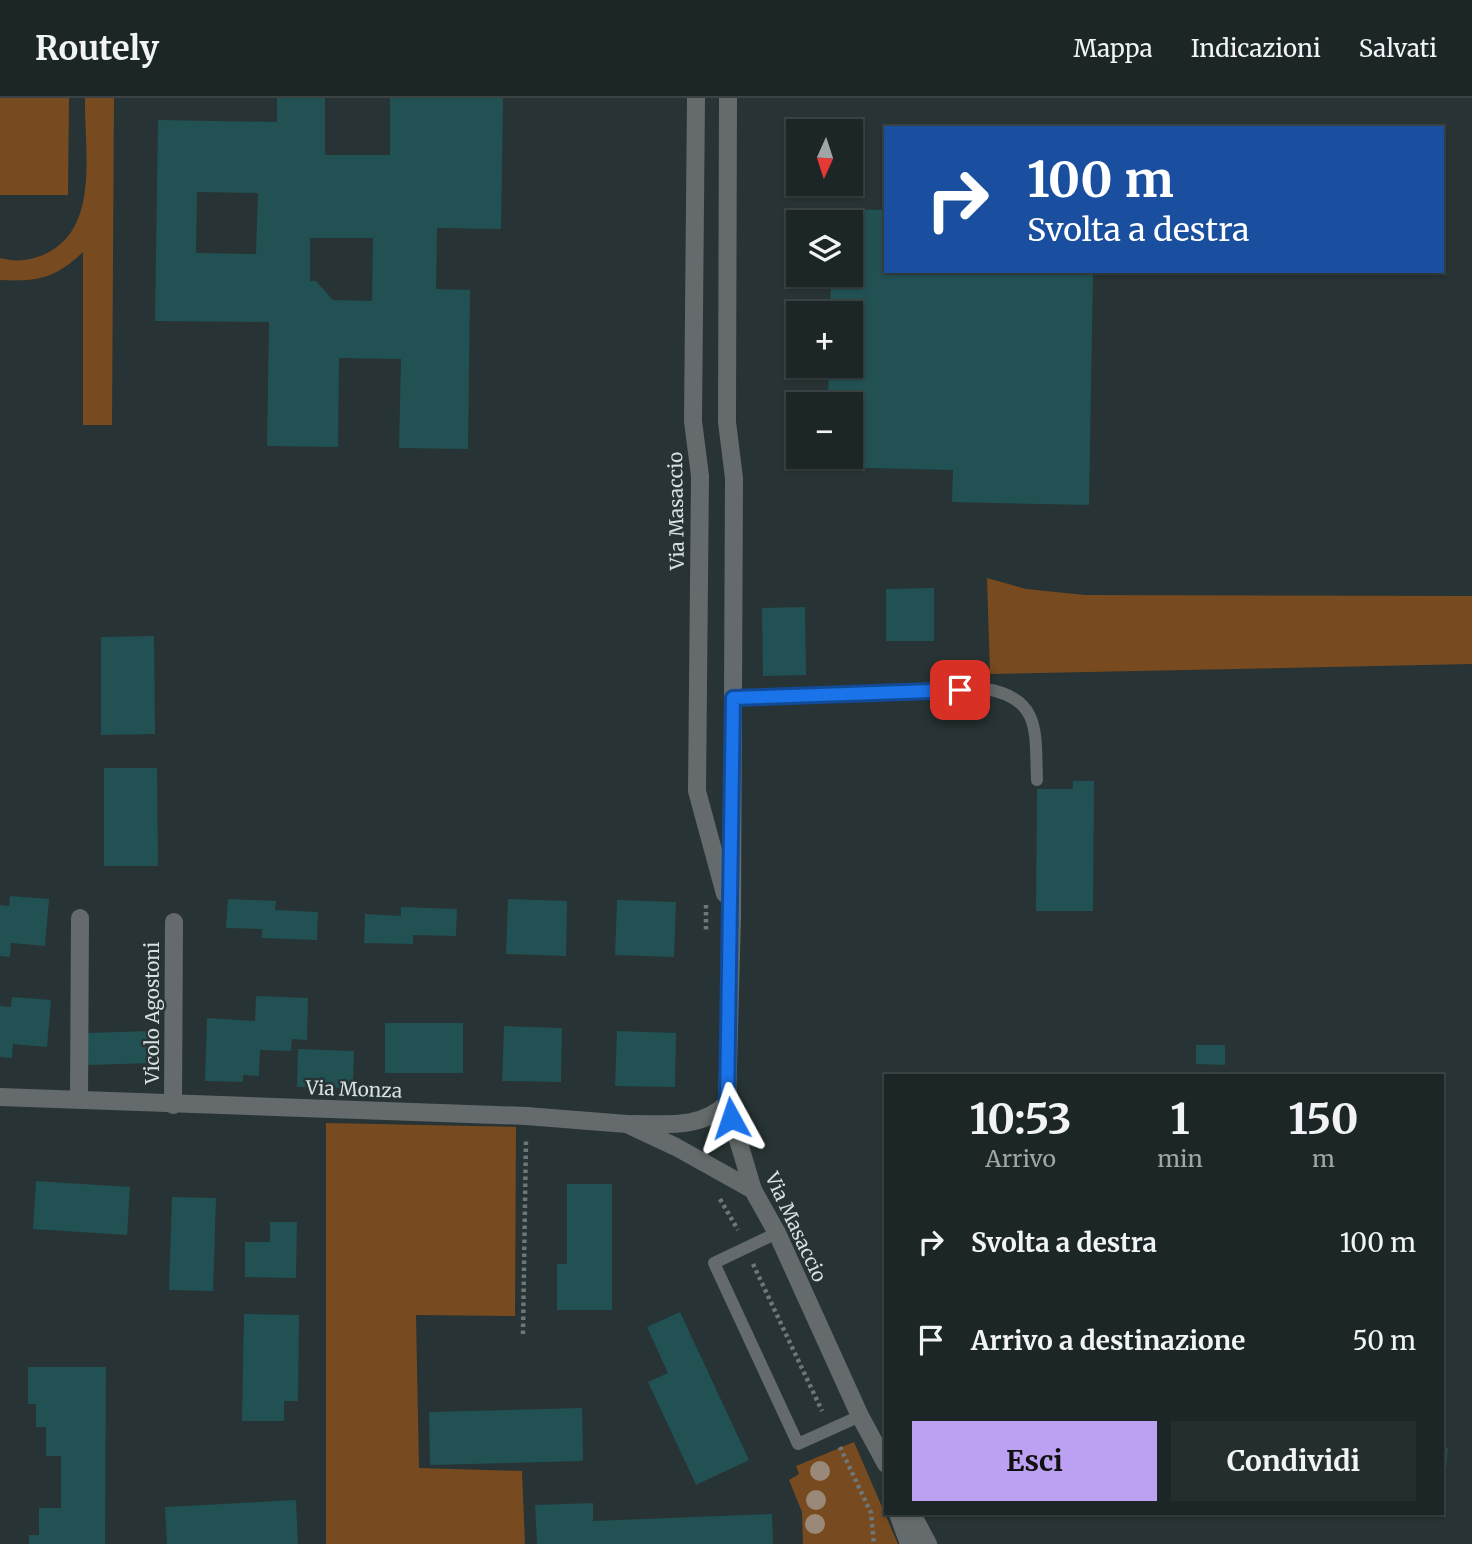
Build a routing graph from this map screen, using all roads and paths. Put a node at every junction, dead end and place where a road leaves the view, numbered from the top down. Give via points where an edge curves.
1 (696, 98) edge
2 (728, 98) edge
3 (733, 698) junction
4 (1037, 780) dead end
5 (80, 918) dead end
6 (732, 918) junction
7 (174, 922) dead end
8 (0, 1097) edge
9 (79, 1100) junction
10 (727, 1103) junction
11 (173, 1105) junction
12 (526, 1116) junction
13 (626, 1124) junction
14 (753, 1189) junction
15 (719, 1198) dead end
16 (777, 1233) junction
17 (746, 1248) junction
18 (523, 1334) dead end
19 (860, 1416) junction
20 (831, 1429) junction
21 (884, 1463) edge
22 (898, 1515) edge
23 (913, 1515) edge
24 (874, 1544) edge
25 (909, 1544) edge
26 (928, 1544) edge

1 - 6 street, Via Masaccio via 697,791
2 - 3 street, Via Masaccio via 727,422 734,478
3 - 4 lane via 1005,693 1021,701 1030,714
3 - 6 street, Via Masaccio
5 - 9 street
6 - 10 street, Via Masaccio
7 - 11 street, Vicolo Agostoni
8 - 9 street, Via Monza
9 - 11 street, Via Monza
10 - 13 street, Via Monza via 715,1116 680,1124
10 - 14 street, Via Masaccio
11 - 12 street, Via Monza
12 - 13 street, Via Monza
12 - 18 path
13 - 14 street, Via Monza
14 - 16 street, Via Masaccio
15 - 17 path
16 - 17 lane
16 - 19 street, Via Masaccio
17 - 20 path
17 - 20 lane via 715,1263 797,1444
19 - 20 lane
19 - 21 street, Via Masaccio
20 - 24 path via 871,1513
22 - 25 street
23 - 26 street

